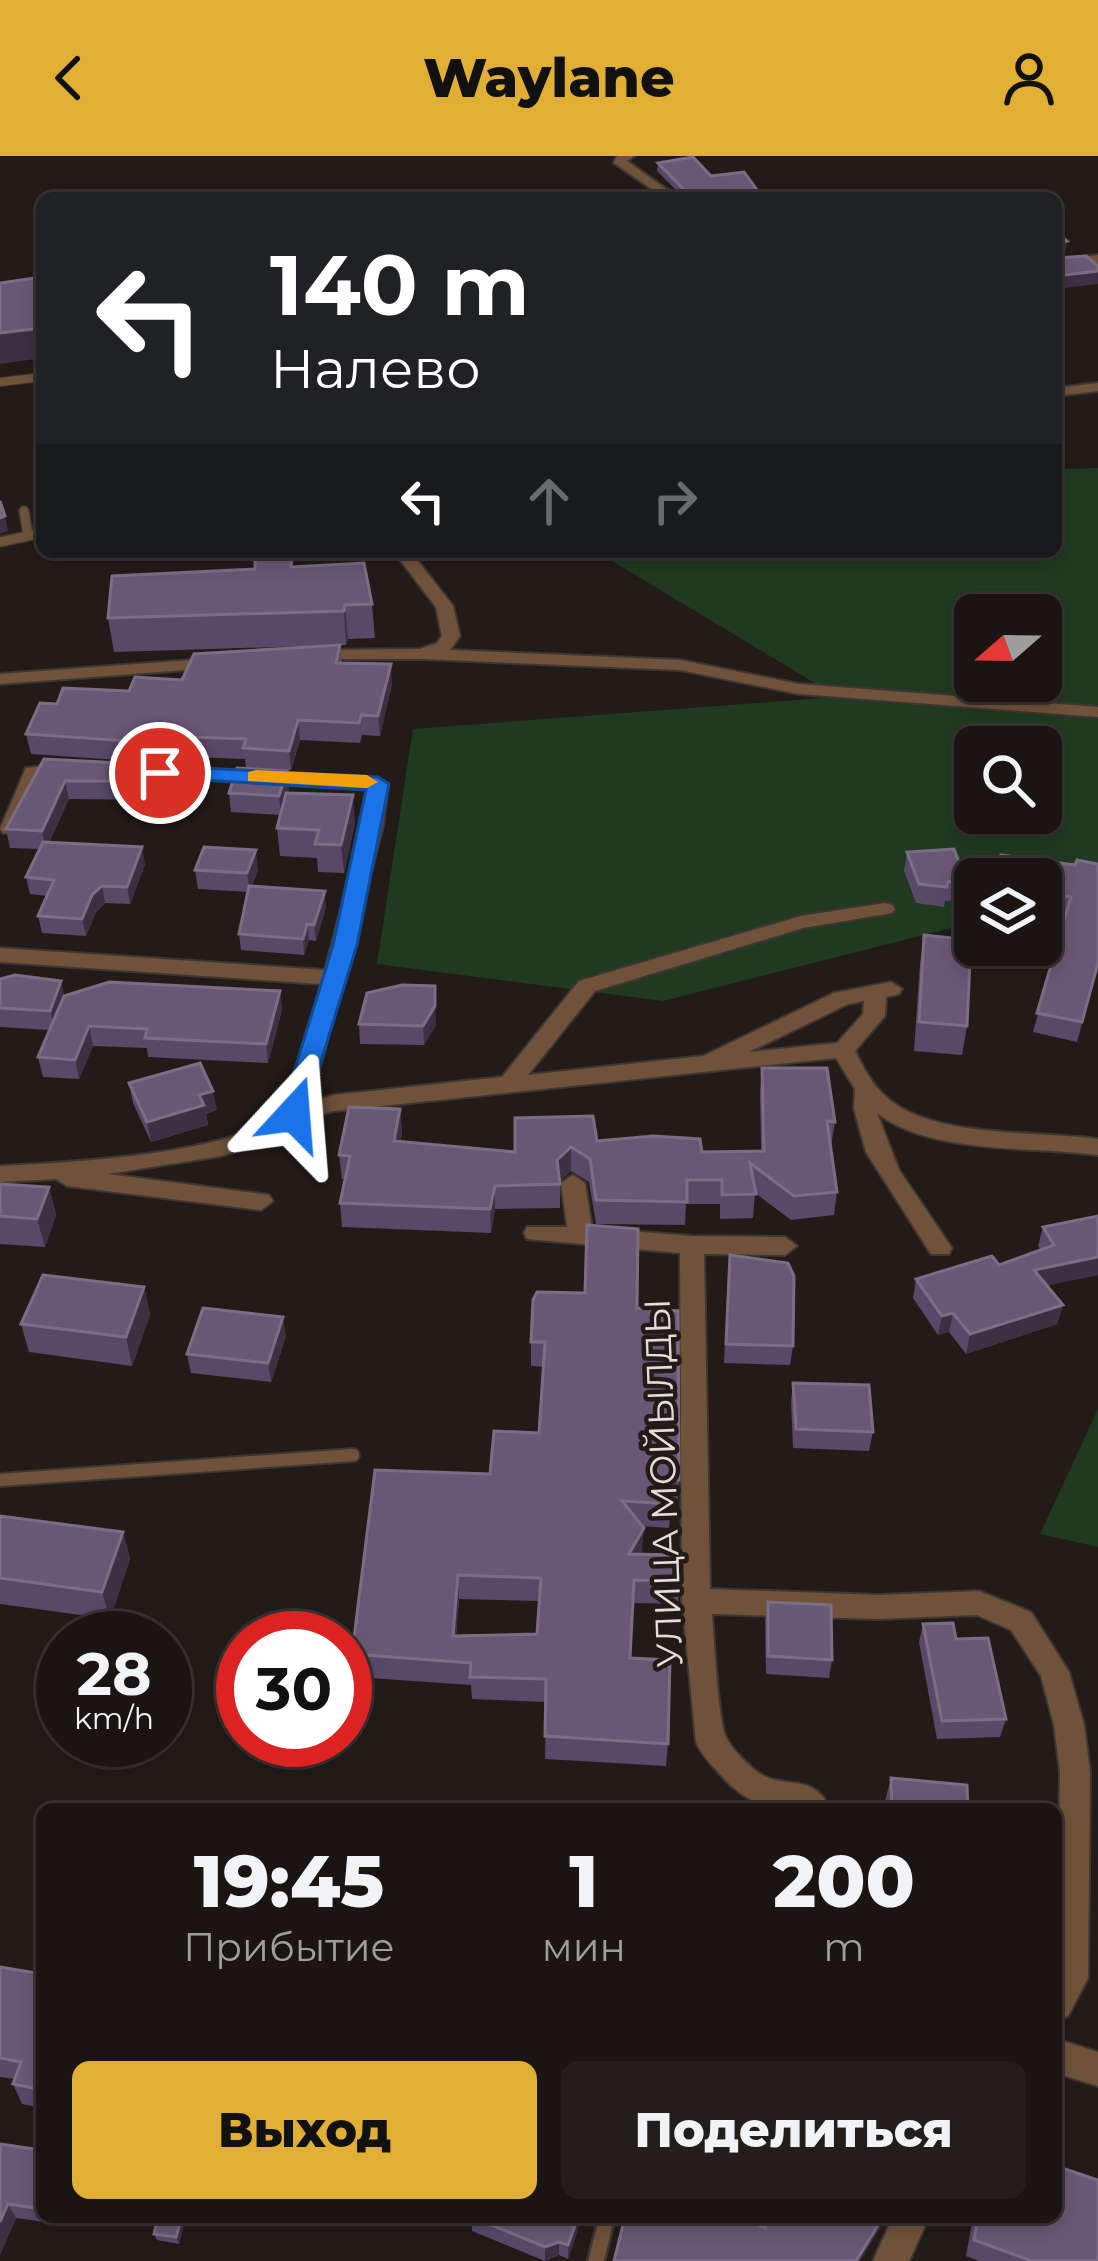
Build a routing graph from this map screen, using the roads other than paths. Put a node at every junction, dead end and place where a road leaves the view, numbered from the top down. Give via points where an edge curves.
1 (617, 157) edge
2 (666, 192) edge
3 (1098, 259) edge
4 (1062, 263) edge
5 (1062, 374) edge
6 (36, 378) edge
7 (0, 382) edge
8 (1098, 387) edge
9 (1077, 390) junction
10 (1062, 391) edge
11 (25, 511) dead end
12 (36, 534) edge
13 (28, 535) junction
14 (0, 542) edge
15 (407, 558) edge
16 (423, 654) junction
17 (296, 657) edge
18 (233, 662) edge
19 (0, 679) edge
20 (1098, 715) edge
21 (86, 769) edge
22 (129, 771) edge
23 (10, 829) edge
24 (885, 909) dead end
25 (0, 955) edge
26 (335, 978) junction
27 (843, 1050) junction
28 (707, 1063) junction
29 (507, 1086) junction
30 (866, 1088) junction
31 (294, 1114) junction
32 (1098, 1147) edge
33 (11, 1173) edge
34 (573, 1183) dead end
35 (261, 1201) dead end
36 (536, 1233) dead end
37 (581, 1237) junction
38 (692, 1245) junction
39 (785, 1246) dead end
40 (940, 1248) dead end
41 (353, 1455) dead end
42 (0, 1480) edge
43 (696, 1601) junction
44 (807, 1803) edge
45 (1062, 1994) edge
46 (1062, 2058) edge
47 (1098, 2069) edge
48 (606, 2223) edge
49 (908, 2223) edge
50 (596, 2261) edge
51 (891, 2261) edge

1 - 2 street
3 - 4 street
5 - 9 street
6 - 7 lane
8 - 9 street
9 - 10 street
11 - 13 lane
12 - 13 lane
13 - 14 lane
15 - 16 street via 444,606 451,636
16 - 17 street
16 - 20 street via 680,664 799,689
18 - 19 street
21 - 23 street via 33,772
22 - 26 street via 378,784
24 - 29 street via 801,922 587,986
25 - 26 street
26 - 31 street
27 - 28 street
27 - 28 street via 874,1016 883,991 842,998
27 - 30 street
28 - 29 street
29 - 31 street
30 - 32 street via 907,1118 954,1132
30 - 40 street via 863,1105 896,1183
31 - 33 street via 241,1143
33 - 35 street
34 - 37 street
36 - 37 street, УЛИЦА МОЙЫЛДЫ
37 - 38 street, УЛИЦА МОЙЫЛДЫ
38 - 39 street
38 - 43 street, УЛИЦА МОЙЫЛДЫ
41 - 42 lane
43 - 44 street, УЛИЦА МОЙЫЛДЫ via 711,1742 747,1783
43 - 45 street via 979,1604 1021,1621 1054,1672 1075,1772 1072,1978
46 - 47 street
48 - 50 lane
49 - 51 street

